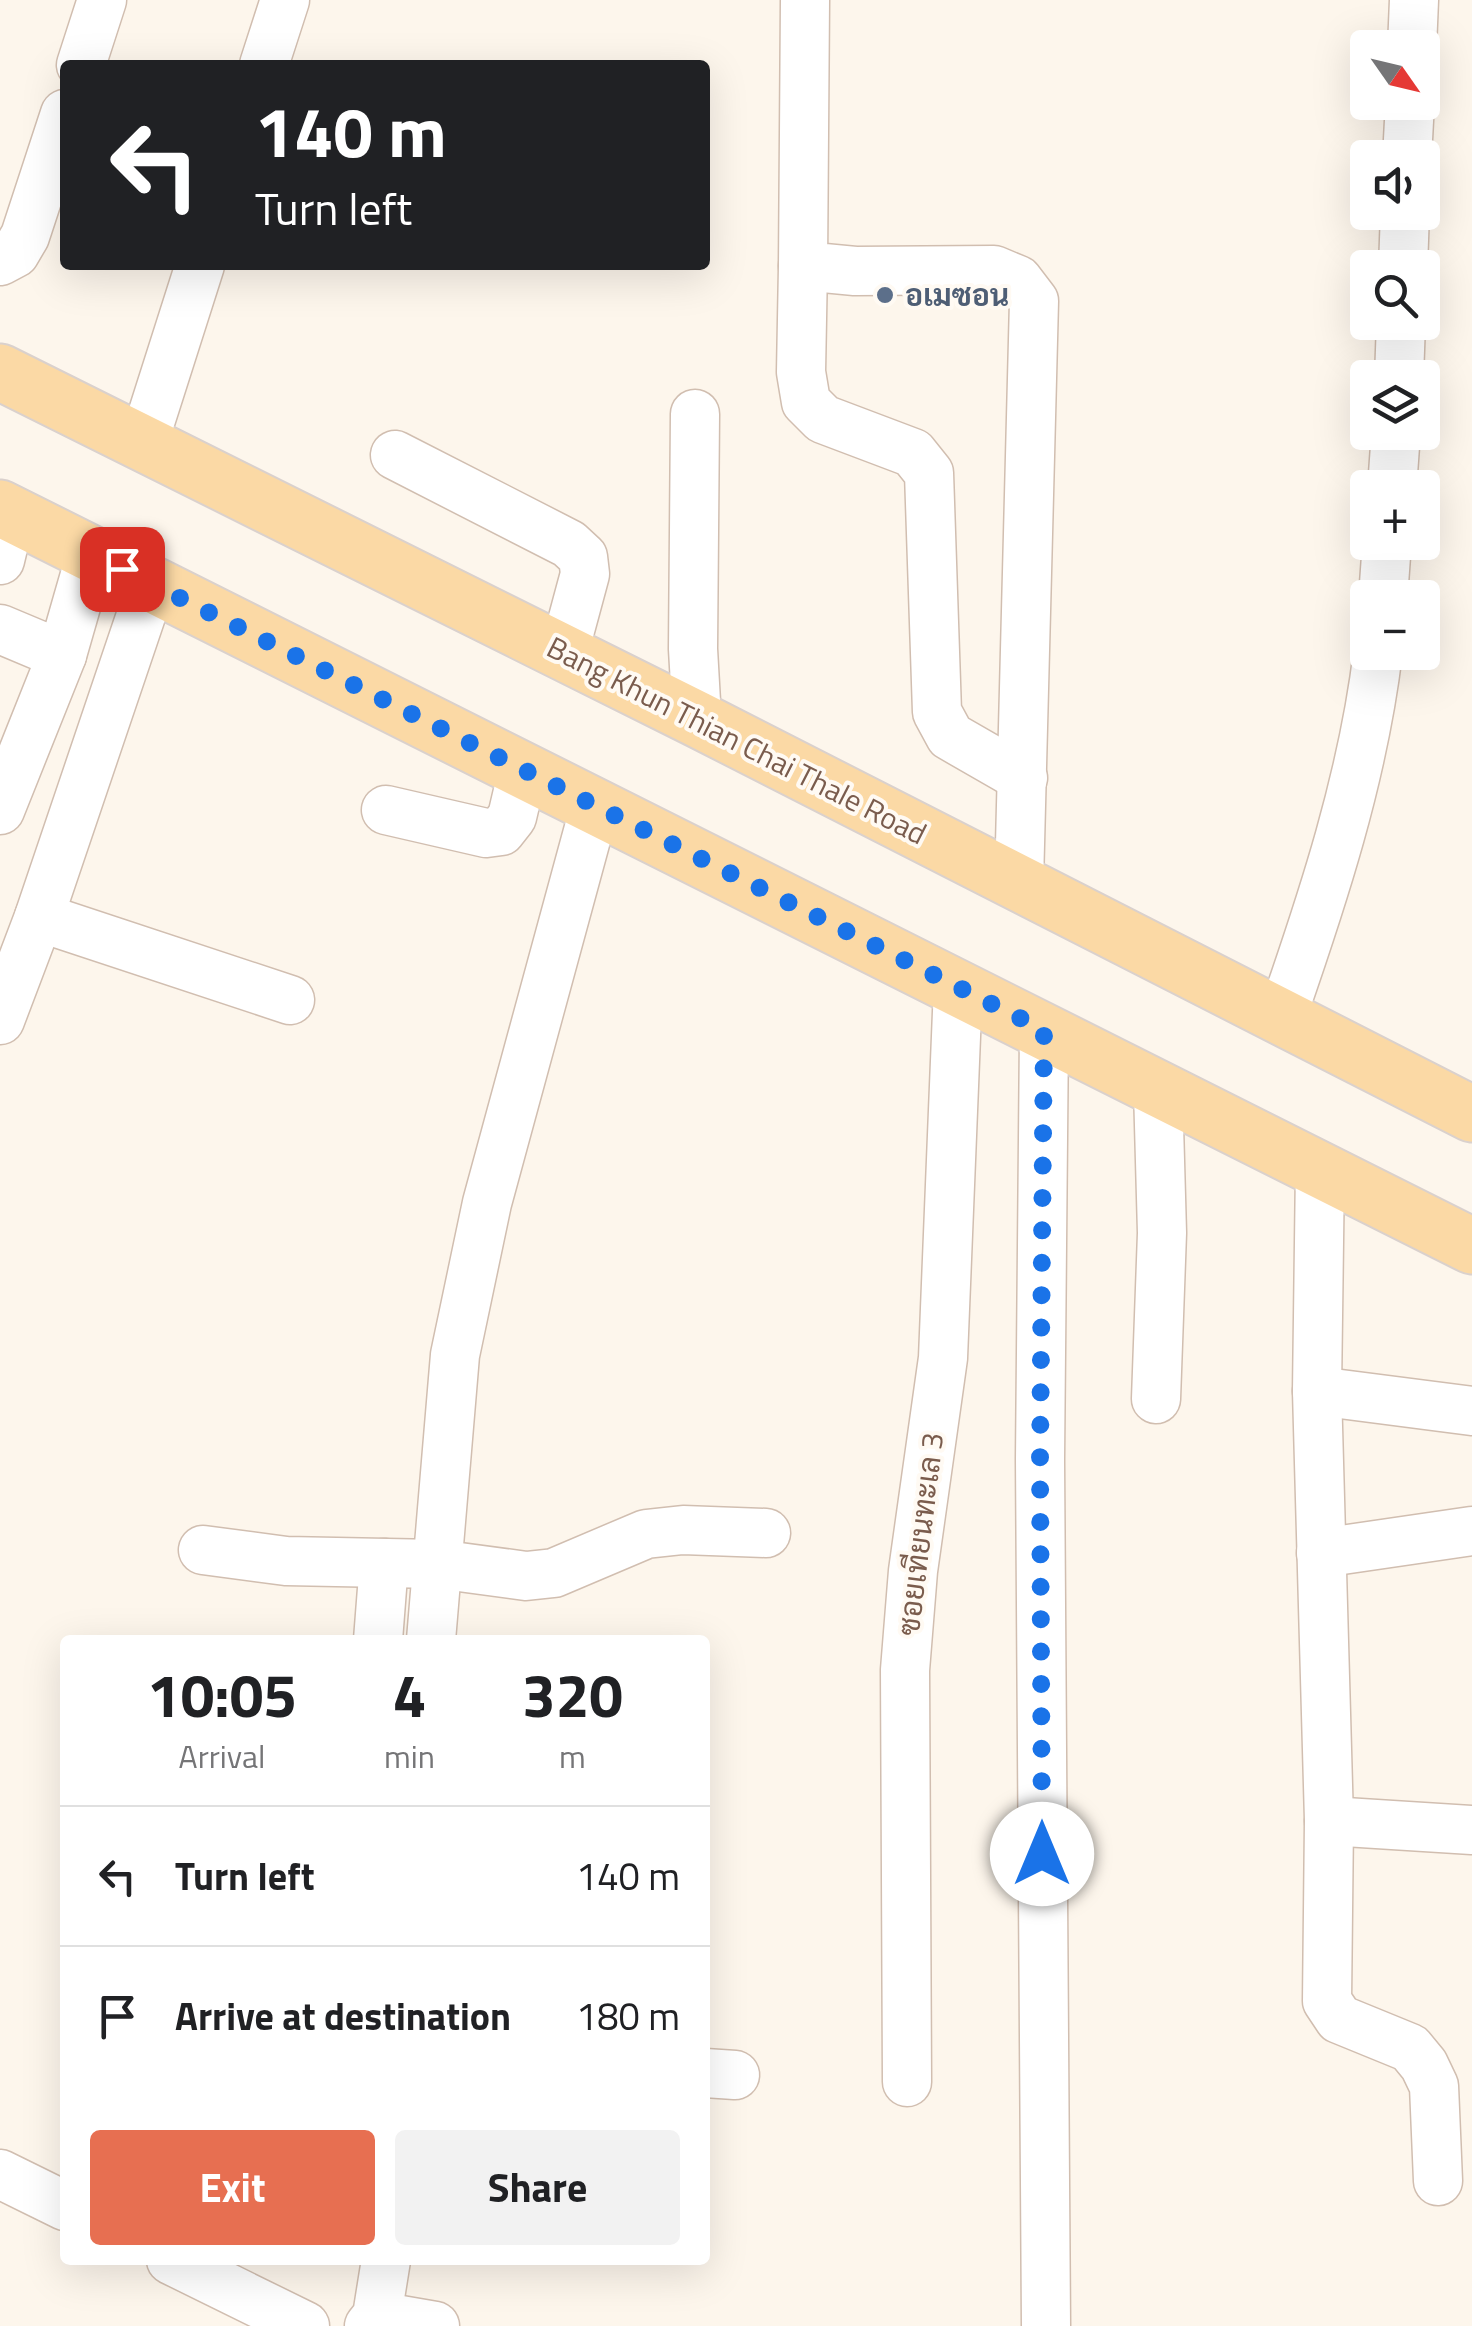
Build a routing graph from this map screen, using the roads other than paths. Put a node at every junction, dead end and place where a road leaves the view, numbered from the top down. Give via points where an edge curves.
1 (102, 0) edge
2 (285, 0) edge
3 (805, 0) edge
4 (1414, 0) edge
5 (1413, 30) edge
6 (83, 60) edge
7 (266, 60) edge
8 (60, 129) edge
9 (0, 260) edge
10 (802, 266) junction
11 (198, 270) edge
12 (0, 372) edge
13 (695, 414) dead end
14 (143, 444) junction
15 (395, 455) dead end
16 (4, 527) edge
17 (91, 554) junction
18 (152, 584) junction
19 (0, 629) edge
20 (564, 652) junction
21 (62, 654) junction
22 (1376, 670) edge
23 (697, 719) junction
24 (523, 770) junction
25 (1023, 778) junction
26 (596, 806) junction
27 (0, 810) edge
28 (386, 810) dead end
29 (1019, 883) junction
30 (39, 918) junction
31 (958, 986) junction
32 (290, 1000) dead end
33 (1282, 1016) junction
34 (0, 1020) edge
35 (1044, 1030) junction
36 (1158, 1089) junction
37 (1472, 1113) edge
38 (1320, 1168) junction
39 (1472, 1246) edge
40 (1317, 1391) junction
41 (1156, 1399) dead end
42 (1472, 1411) edge
43 (1472, 1531) edge
44 (766, 1533) dead end
45 (203, 1550) dead end
46 (1322, 1553) junction
47 (384, 1563) junction
48 (437, 1564) junction
49 (378, 1635) edge
50 (431, 1635) edge
51 (1329, 1821) junction
52 (1472, 1830) edge
53 (907, 2082) dead end
54 (0, 2174) edge
55 (1438, 2180) dead end
56 (60, 2204) edge
57 (181, 2265) edge
58 (385, 2265) edge
59 (373, 2321) edge
60 (305, 2326) edge
61 (435, 2326) edge
62 (1046, 2326) edge

1 - 6 street
2 - 7 street
3 - 10 street
4 - 5 street
8 - 9 street via 24,236 15,253
10 - 25 street via 806,402 823,419 913,453 929,473 937,712 950,736
10 - 25 street via 994,270 1018,280 1034,301
11 - 14 street
12 - 14 main road, Bang Khun Thian Chai Thale Road
13 - 23 street
14 - 20 main road, Bang Khun Thian Chai Thale Road
15 - 20 street via 583,556
16 - 17 main road
17 - 18 main road
17 - 21 street
18 - 24 main road
18 - 30 street
19 - 21 street
20 - 23 main road, Bang Khun Thian Chai Thale Road
21 - 27 street
22 - 33 street via 1355,780
23 - 29 main road, Bang Khun Thian Chai Thale Road
24 - 26 main road
24 - 28 street via 512,817 501,831
25 - 29 street
26 - 31 main road
26 - 48 street via 487,1203 455,1355
29 - 33 main road, Bang Khun Thian Chai Thale Road
30 - 32 street
30 - 34 street
31 - 35 main road
31 - 53 street, ซอยเทียนทะเล 3 via 943,1358 905,1670
33 - 37 main road, Bang Khun Thian Chai Thale Road
35 - 36 main road
35 - 62 street
36 - 38 main road
36 - 41 street
38 - 39 main road
38 - 40 street
40 - 42 street
40 - 46 street
43 - 46 street
44 - 48 street via 646,1534 554,1573 526,1576
45 - 47 street
46 - 51 street
47 - 48 street
47 - 49 street
48 - 50 street
51 - 52 street
51 - 55 street via 1327,2001 1339,2019 1410,2048 1424,2065 1434,2086
54 - 56 street
57 - 60 street
58 - 59 street
59 - 61 street

